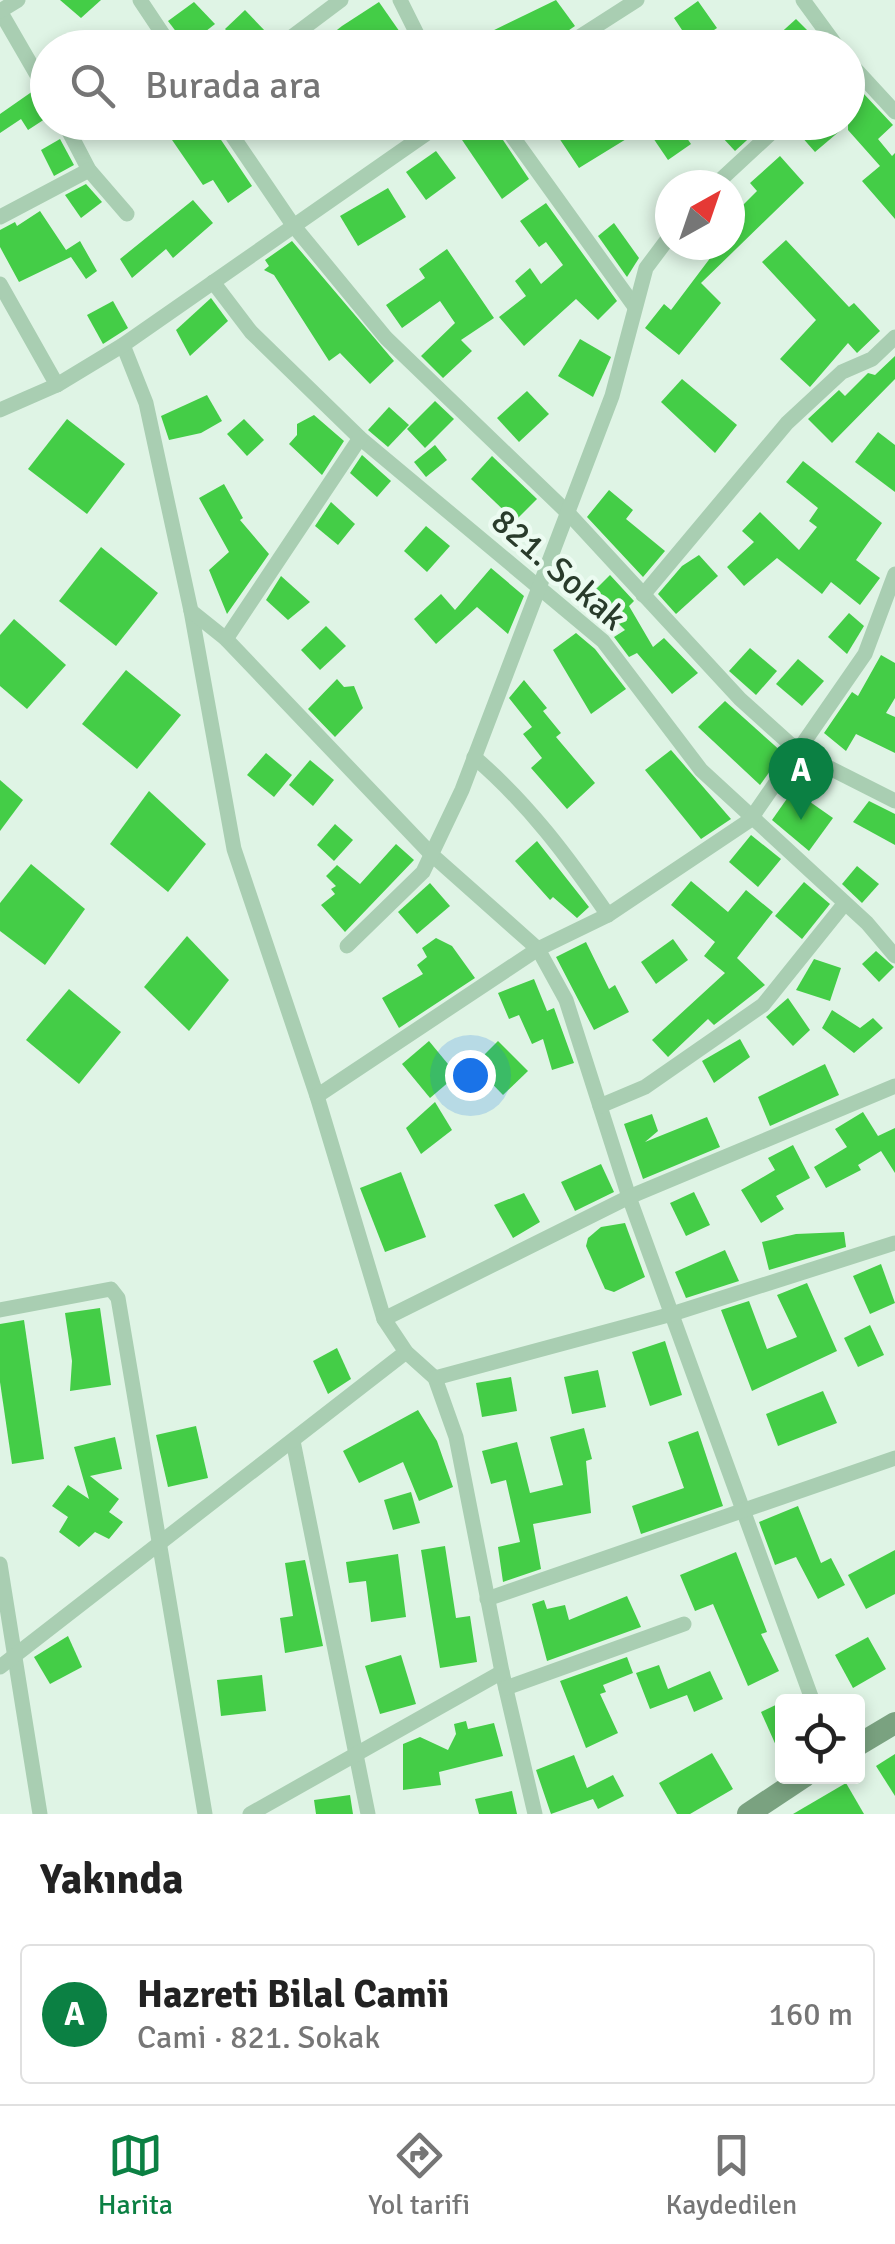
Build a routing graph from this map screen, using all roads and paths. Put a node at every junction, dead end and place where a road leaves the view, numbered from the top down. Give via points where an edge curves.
1 (18, 0) edge
2 (140, 0) edge
3 (341, 0) edge
4 (400, 0) edge
5 (637, 0) edge
6 (804, 0) edge
7 (0, 11) edge
8 (160, 30) edge
9 (301, 30) edge
10 (415, 30) edge
11 (590, 30) edge
12 (825, 30) edge
13 (30, 63) edge
14 (865, 80) edge
15 (895, 112) edge
16 (73, 140) edge
17 (235, 140) edge
18 (417, 140) edge
19 (515, 140) edge
20 (764, 140) edge
21 (89, 170) junction
22 (731, 170) edge
23 (128, 214) dead end
24 (0, 216) edge
25 (293, 225) junction
26 (655, 256) edge
27 (214, 282) junction
28 (0, 284) edge
29 (636, 306) junction
30 (895, 337) edge
31 (124, 344) junction
32 (57, 385) junction
33 (0, 410) edge
34 (360, 438) junction
35 (570, 514) junction
36 (895, 574) edge
37 (538, 591) junction
38 (644, 595) junction
39 (191, 611) junction
40 (226, 639) junction
41 (800, 753) junction
42 (474, 758) junction
43 (895, 801) edge
44 (750, 820) junction
45 (431, 854) junction
46 (845, 903) junction
47 (608, 915) junction
48 (347, 946) dead end
49 (538, 948) junction
50 (895, 956) edge
51 (895, 1086) edge
52 (317, 1096) junction
53 (600, 1106) junction
54 (629, 1197) junction
55 (895, 1243) edge
56 (0, 1310) edge
57 (672, 1314) junction
58 (384, 1319) junction
59 (406, 1352) junction
60 (434, 1378) junction
61 (293, 1441) junction
62 (895, 1458) edge
63 (742, 1512) junction
64 (157, 1545) junction
65 (0, 1564) edge
66 (488, 1599) junction
67 (684, 1624) dead end
68 (16, 1654) junction
69 (0, 1667) edge
70 (504, 1680) junction
71 (810, 1694) edge
72 (895, 1723) edge
73 (865, 1741) edge
74 (357, 1751) junction
75 (795, 1784) edge
76 (764, 1809) edge
77 (40, 1814) edge
78 (205, 1814) edge
79 (250, 1814) edge
80 (368, 1814) edge
81 (535, 1814) edge

1 - 7 street
2 - 8 street
3 - 9 street
4 - 10 street
5 - 11 street
6 - 12 street
7 - 13 street
14 - 15 street
16 - 21 street
17 - 25 street
18 - 25 street
19 - 29 street
20 - 22 street
21 - 23 street
21 - 24 street
25 - 27 street
25 - 35 street via 386,338
26 - 29 street
27 - 31 street
27 - 34 street, 821. Sokak via 251,332
28 - 32 street
29 - 35 street via 625,358
30 - 38 street via 872,359 842,372 787,423
31 - 32 street
31 - 39 street via 146,403
32 - 33 street
34 - 37 street, 821. Sokak
34 - 40 street
35 - 37 street
35 - 38 street
36 - 41 street via 864,654
37 - 42 street
37 - 44 street, 821. Sokak via 603,641 701,770
38 - 41 street
39 - 40 street
39 - 52 street via 234,850
40 - 45 street
41 - 43 street
41 - 44 street
42 - 45 street
42 - 47 street via 560,846
44 - 46 street, 821. Sokak
44 - 47 street
45 - 48 street via 423,872
45 - 49 street
46 - 50 street, 821. Sokak
46 - 53 street via 762,1005 645,1087
47 - 49 street
49 - 52 street
49 - 53 street via 566,1000
51 - 54 street
52 - 58 street
53 - 54 street
54 - 57 street
54 - 58 street
55 - 57 street
56 - 64 street via 111,1289 118,1298
57 - 60 street
57 - 63 street
58 - 59 street
59 - 60 street
59 - 61 street
60 - 66 street via 456,1437
61 - 64 street
61 - 74 street
62 - 63 street
63 - 66 street
63 - 71 street
64 - 68 street
64 - 78 street
65 - 68 street
66 - 70 street
67 - 70 street
68 - 69 street
68 - 77 street
70 - 74 street
70 - 81 street
72 - 73 street
74 - 79 street
74 - 80 street
75 - 76 street

